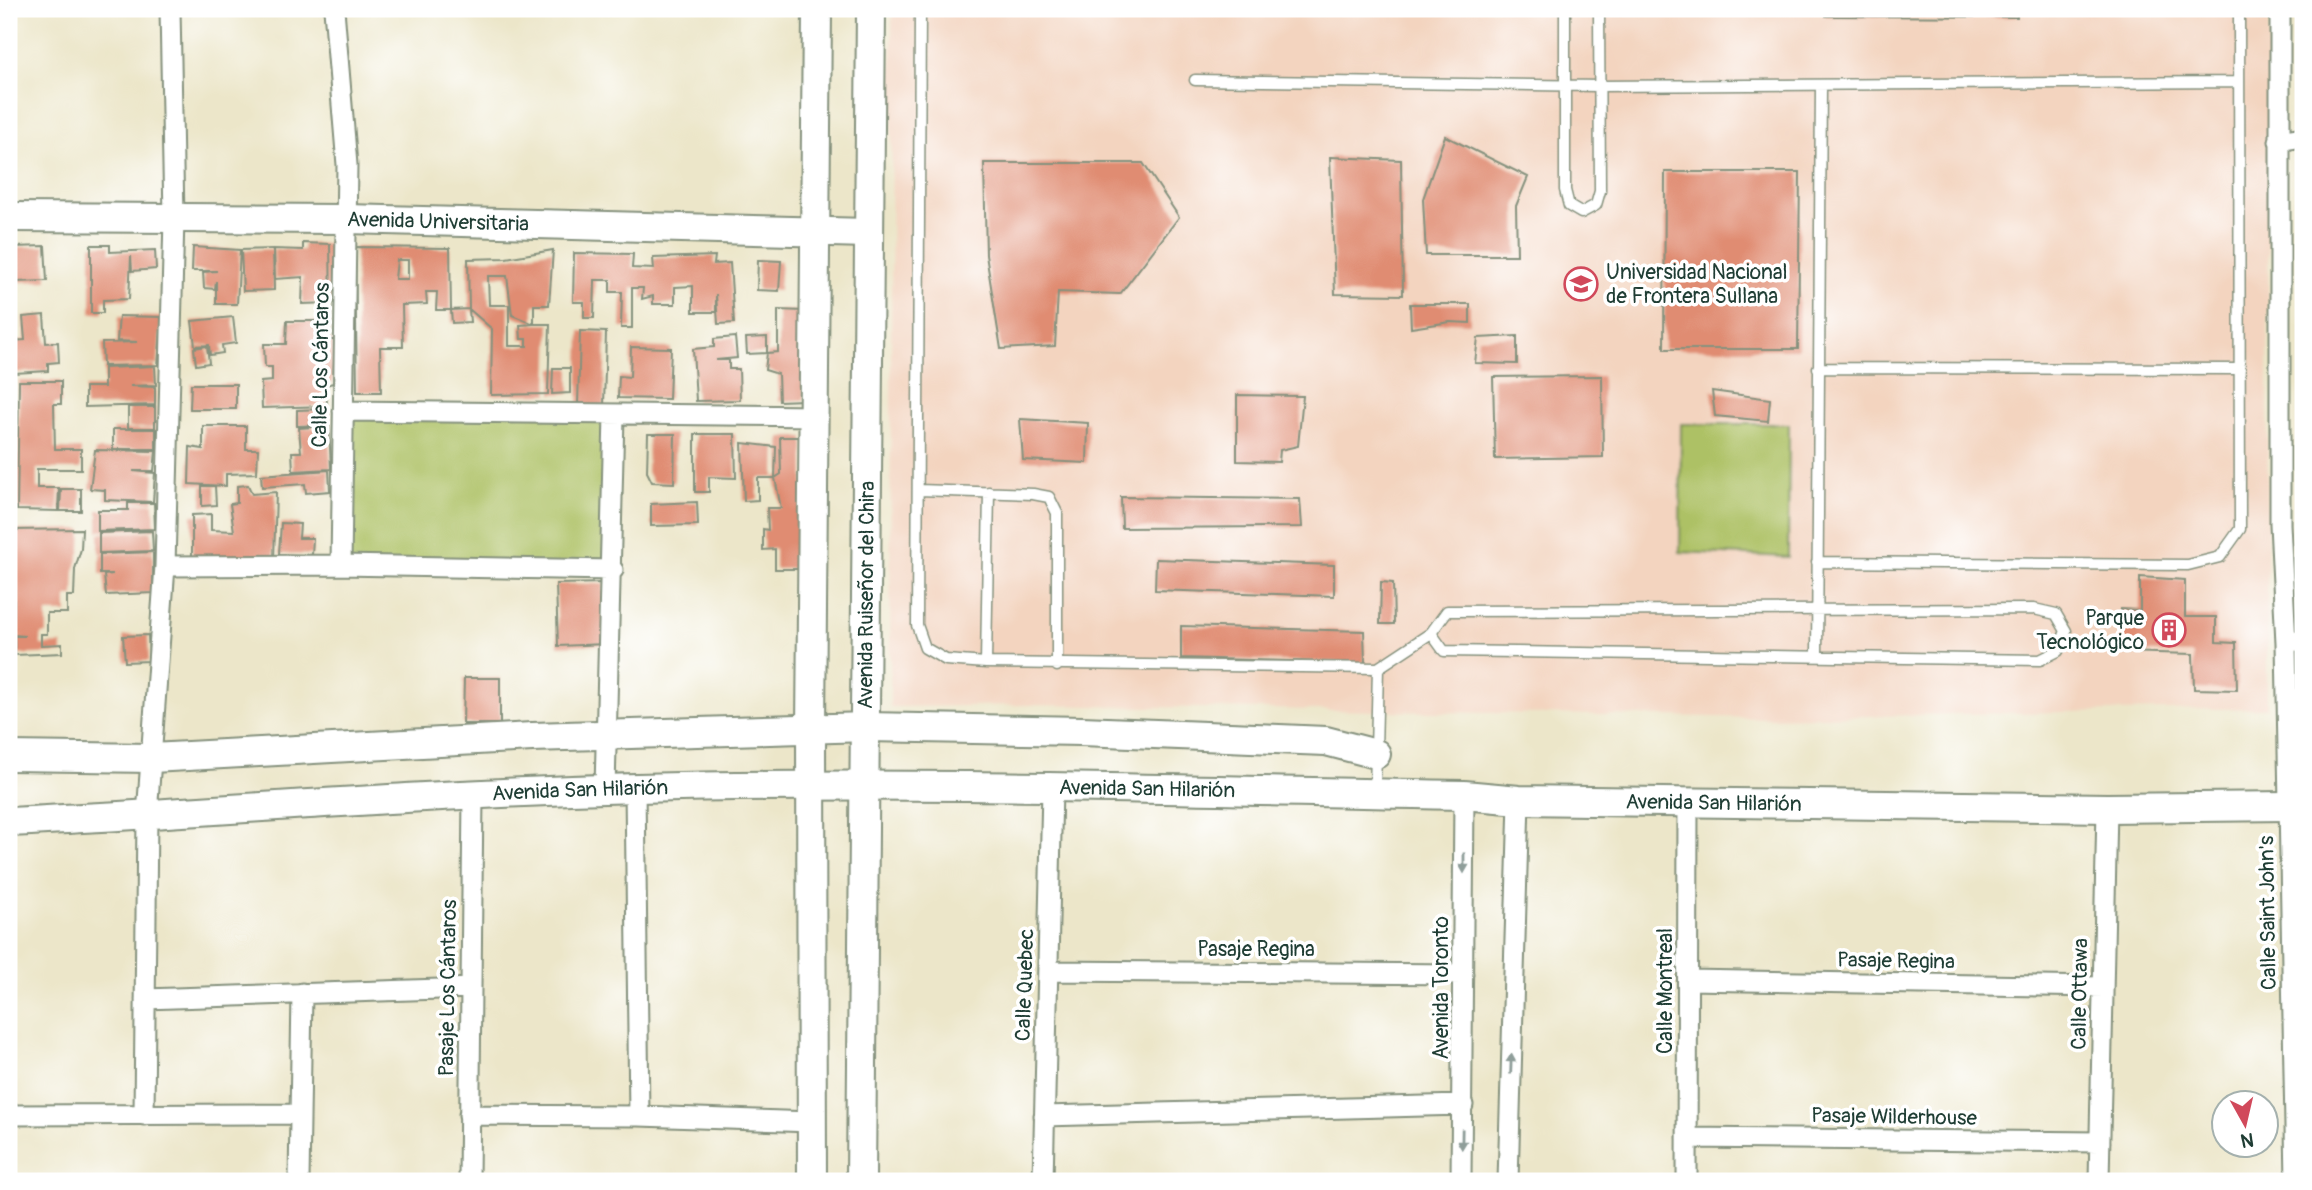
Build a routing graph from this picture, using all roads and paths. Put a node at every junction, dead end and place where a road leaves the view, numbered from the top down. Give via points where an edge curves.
1 (170, 9) edge
2 (334, 9) edge
3 (817, 9) edge
4 (871, 9) edge
5 (920, 9) edge
6 (1565, 9) edge
7 (1599, 9) edge
8 (2239, 9) edge
9 (2280, 9) edge
10 (1195, 80) dead end
11 (2239, 82) junction
12 (1565, 85) junction
13 (1821, 85) junction
14 (1599, 86) junction
15 (2303, 137) edge
16 (2279, 141) junction
17 (9, 217) edge
18 (174, 218) junction
19 (347, 219) junction
20 (817, 230) junction
21 (868, 233) junction
22 (1818, 368) junction
23 (2240, 369) junction
24 (343, 411) junction
25 (614, 415) junction
26 (814, 416) junction
27 (919, 490) junction
28 (989, 492) junction
29 (1817, 562) junction
30 (341, 565) junction
31 (165, 566) junction
32 (613, 570) junction
33 (1817, 610) junction
34 (1431, 633) junction
35 (2294, 642) edge
36 (1817, 656) junction
37 (986, 663) junction
38 (1057, 666) junction
39 (1378, 668) junction
40 (867, 726) junction
41 (811, 729) junction
42 (607, 734) junction
43 (1376, 754) junction
44 (9, 756) edge
45 (152, 758) junction
46 (811, 786) junction
47 (864, 787) junction
48 (635, 788) junction
49 (605, 789) junction
50 (1052, 789) junction
51 (1375, 793) junction
52 (473, 795) junction
53 (1464, 795) junction
54 (1519, 800) junction
55 (1688, 800) junction
56 (2288, 806) junction
57 (2107, 808) junction
58 (147, 815) junction
59 (9, 822) edge
60 (1048, 971) junction
61 (1464, 974) junction
62 (1688, 980) junction
63 (2103, 986) junction
64 (470, 988) junction
65 (302, 993) junction
66 (145, 999) junction
67 (1463, 1105) junction
68 (298, 1114) junction
69 (9, 1115) edge
70 (144, 1115) junction
71 (469, 1115) junction
72 (639, 1115) junction
73 (1044, 1116) junction
74 (812, 1122) junction
75 (1687, 1138) junction
76 (2100, 1142) junction
77 (299, 1181) edge
78 (469, 1181) edge
79 (812, 1181) edge
80 (861, 1181) edge
81 (1043, 1181) edge
82 (1461, 1181) edge
83 (1508, 1181) edge
84 (1687, 1181) edge
85 (2099, 1181) edge
86 (2296, 1181) edge

1 - 18 street
2 - 19 street, Calle Los Cántaros
3 - 20 street
4 - 21 street, Avenida Ruiseñor del Chira
5 - 27 lane
6 - 12 lane
7 - 14 lane
8 - 11 lane
9 - 16 street, Calle Saint John's
10 - 12 lane
11 - 13 lane
11 - 23 lane
12 - 14 lane
12 - 14 lane via 1565,190 1569,206 1581,213 1596,205 1600,191
13 - 14 lane
13 - 22 lane
15 - 16 street
16 - 35 street, Calle Saint John's via 2280,524
17 - 18 street, Avenida Universitaria
18 - 19 street, Avenida Universitaria
18 - 31 street
19 - 20 street, Avenida Universitaria
19 - 24 street, Calle Los Cántaros
20 - 21 street, Avenida Universitaria
20 - 26 street
21 - 40 street, Avenida Ruiseñor del Chira
22 - 23 lane
22 - 29 lane
23 - 29 lane via 2240,529 2220,557 2188,565
24 - 25 street
24 - 30 street, Calle Los Cántaros
25 - 26 street
25 - 32 street
26 - 41 street
27 - 28 lane
27 - 37 lane via 917,625 925,648 946,660
28 - 37 lane
28 - 38 lane via 1049,497 1057,513
29 - 33 lane
30 - 31 street
30 - 32 street
31 - 45 street
32 - 42 street
33 - 34 lane via 1447,611
33 - 36 lane
33 - 36 lane via 2034,609 2056,614 2066,631 2058,651 2040,660
34 - 36 lane via 1444,651
34 - 39 lane
35 - 56 street, Calle Saint John's
37 - 38 lane
38 - 39 lane
39 - 43 lane
40 - 41 street
40 - 43 street via 1326,741
40 - 47 street, Avenida Ruiseñor del Chira
41 - 42 street
41 - 46 street
42 - 45 street
42 - 49 street
43 - 51 lane
44 - 45 street
45 - 58 street
46 - 47 street, Avenida San Hilarión
46 - 48 street, Avenida San Hilarión
46 - 74 street
47 - 50 street, Avenida San Hilarión
47 - 80 street, Avenida Ruiseñor del Chira
48 - 49 street, Avenida San Hilarión
48 - 72 street
49 - 52 street, Avenida San Hilarión
50 - 51 street, Avenida San Hilarión
50 - 60 street, Calle Quebec
51 - 53 street, Avenida San Hilarión
52 - 58 street, Avenida San Hilarión
52 - 64 street, Pasaje Los Cántaros
53 - 54 street, Avenida San Hilarión
53 -> 61 street, Avenida Toronto
54 - 55 street, Avenida San Hilarión
83 -> 54 street
55 - 57 street, Avenida San Hilarión
55 - 62 street, Calle Montreal
56 - 57 street, Avenida San Hilarión
56 - 86 street, Calle Saint John's
57 - 63 street, Calle Ottawa
58 - 59 street, Avenida San Hilarión
58 - 66 street
60 - 61 street, Pasaje Regina
60 - 73 street, Calle Quebec
61 - 67 street, Avenida Toronto
62 - 63 street, Pasaje Regina
62 - 75 street, Calle Montreal
63 - 76 street, Calle Ottawa
64 - 65 street
64 - 71 street, Pasaje Los Cántaros
65 - 66 street
65 - 68 street
66 - 70 street
67 - 73 street
67 -> 82 street, Avenida Toronto
68 - 70 street
68 - 77 street
69 - 70 street
71 - 72 street
71 - 78 street, Pasaje Los Cántaros
72 - 74 street
73 - 81 street, Calle Quebec
74 - 79 street
75 - 76 street, Pasaje Wilderhouse
75 - 84 street, Calle Montreal
76 - 85 street, Calle Ottawa

